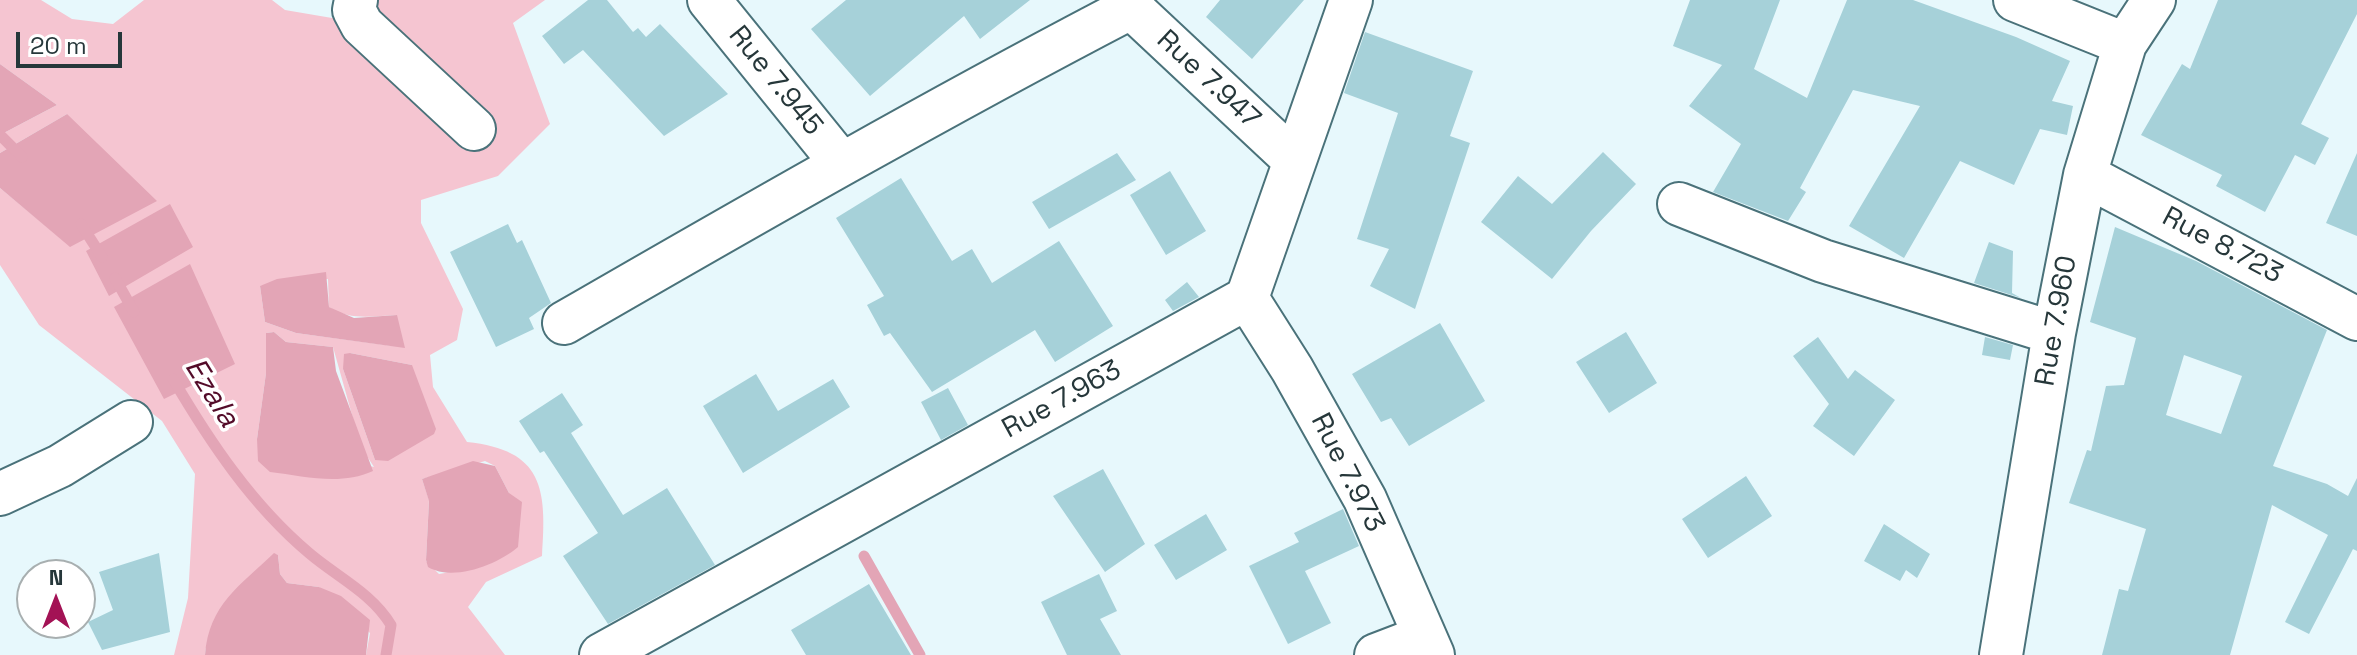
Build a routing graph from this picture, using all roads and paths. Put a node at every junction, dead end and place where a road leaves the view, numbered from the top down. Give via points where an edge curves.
1 (356, 0) edge
2 (709, 0) edge
3 (1351, 0) edge
4 (2015, 0) edge
5 (2154, 0) edge
6 (1126, 4) edge
7 (2125, 44) junction
8 (474, 129) dead end
9 (1293, 159) junction
10 (841, 163) junction
11 (2085, 175) junction
12 (1679, 204) dead end
13 (1247, 298) junction
14 (2357, 319) edge
15 (564, 323) dead end
16 (2054, 333) junction
17 (131, 422) dead end
18 (0, 494) edge
19 (1428, 646) edge
20 (601, 655) edge
21 (1376, 655) edge
22 (2001, 655) edge

1 - 8 street via 354,10 362,25
2 - 10 street, Rue 7.945
3 - 9 street
4 - 7 street
5 - 7 street, Rue 7.960
6 - 9 street, Rue 7.947
6 - 10 street via 890,141
7 - 11 street, Rue 7.960
9 - 13 street
10 - 15 street
11 - 14 street, Rue 8.723
11 - 16 street, Rue 7.960
12 - 16 street via 1823,261
13 - 19 street, Rue 7.973 via 1365,499
13 - 20 street, Rue 7.963
16 - 22 street, Rue 7.960
17 - 18 street via 60,466
19 - 21 street

